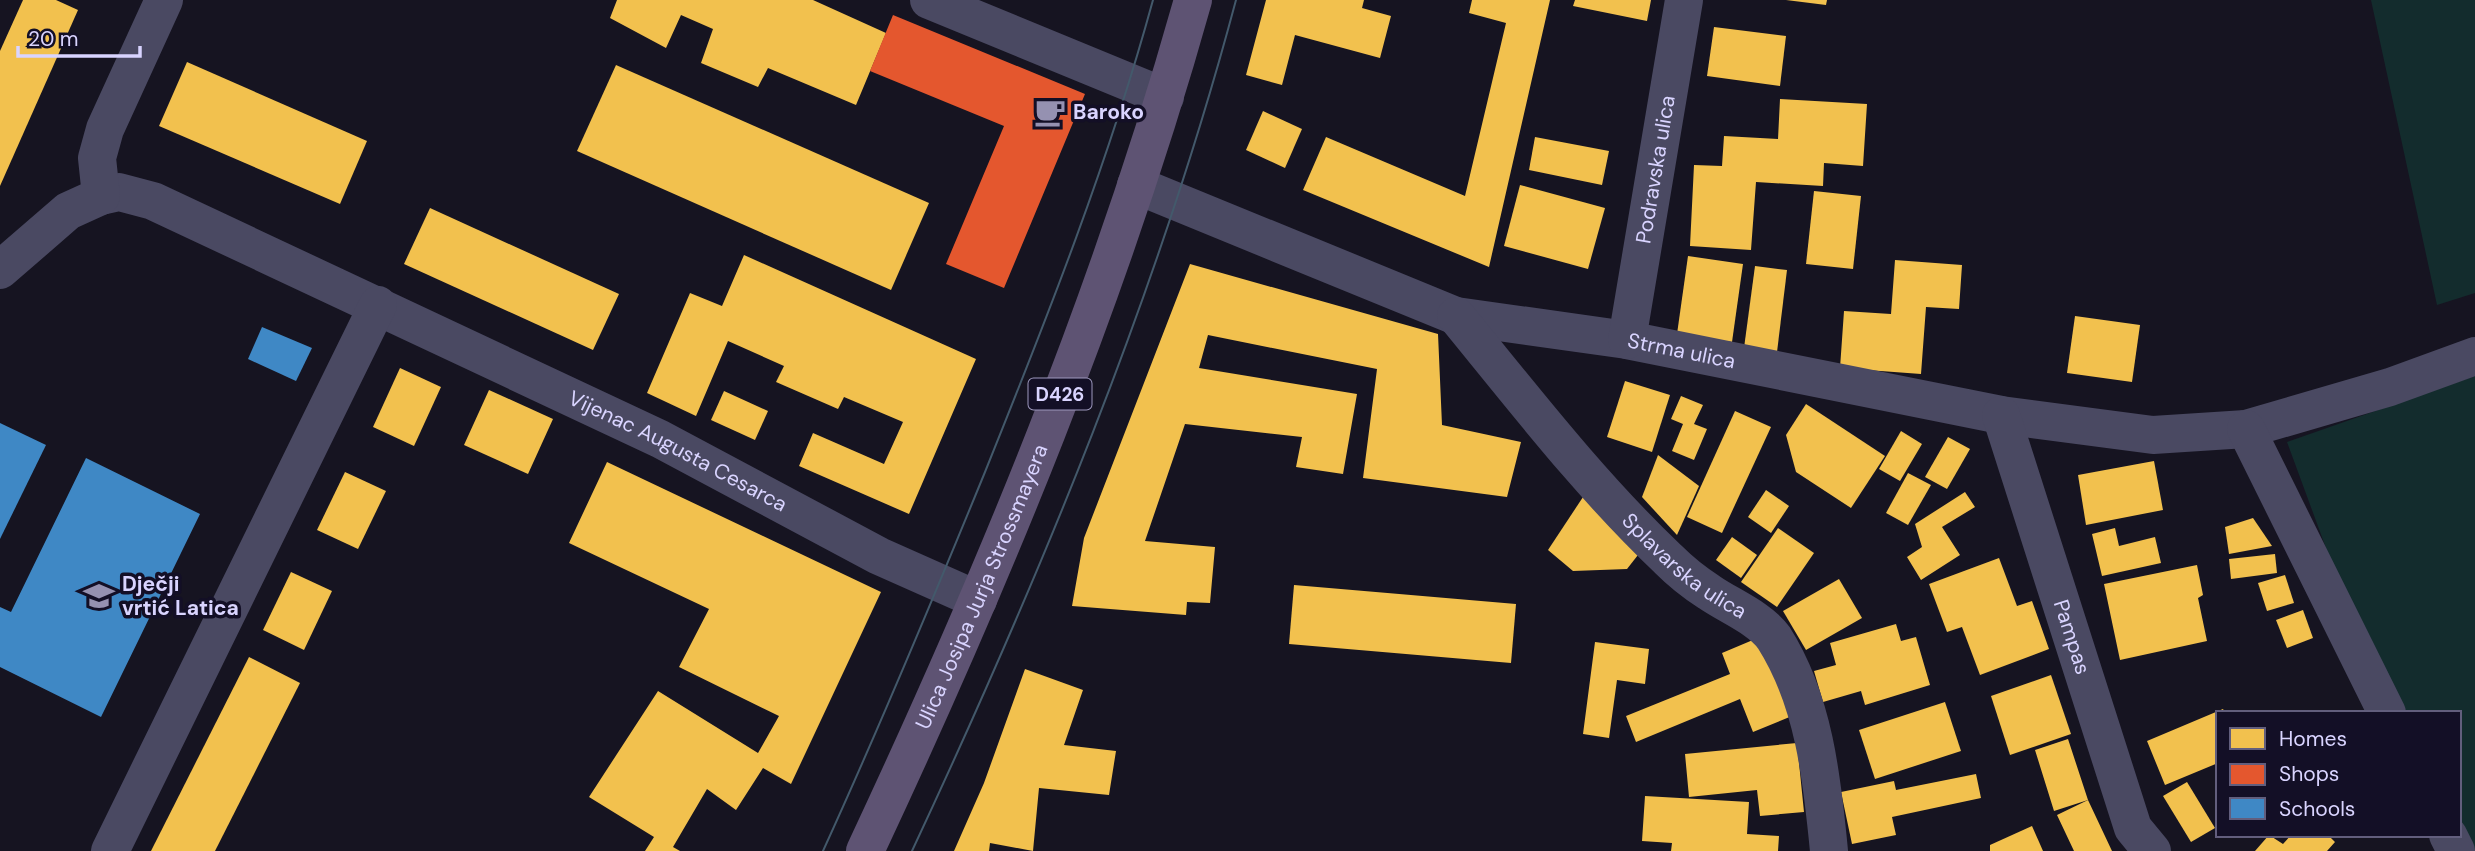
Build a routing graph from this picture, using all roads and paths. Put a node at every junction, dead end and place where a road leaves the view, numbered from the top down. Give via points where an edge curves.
1 (164, 0) edge
2 (929, 0) edge
3 (1193, 0) edge
4 (1685, 0) edge
5 (1165, 97) junction
6 (1136, 185) junction
7 (101, 196) junction
8 (0, 270) edge
9 (378, 305) junction
10 (1456, 316) junction
11 (1627, 340) junction
12 (2475, 356) edge
13 (2001, 415) junction
14 (2246, 429) junction
15 (978, 600) junction
16 (2386, 711) edge
17 (110, 851) edge
18 (865, 851) edge
19 (1829, 851) edge
20 (2152, 851) edge

1 - 7 street via 105,129 97,158
2 - 5 street
3 - 5 main road, Ulica Josipa Jurja Strossmayera / D426
4 - 11 street, Podravska ulica
5 - 6 main road, Ulica Josipa Jurja Strossmayera / D426
6 - 10 street, Strma ulica
6 - 15 main road, Ulica Josipa Jurja Strossmayera / D426 via 1046,434
7 - 8 street, Vijenac Augusta Cesarca via 68,211
7 - 9 street, Vijenac Augusta Cesarca via 119,192 153,201
9 - 15 street, Vijenac Augusta Cesarca via 660,439 879,556
9 - 17 street
10 - 11 street, Strma ulica
10 - 19 street, Splavarska ulica via 1605,495 1670,561 1772,635 1793,671 1805,706 1823,783
11 - 13 street, Strma ulica
12 - 14 street, Strma ulica via 2390,387
13 - 14 street, Strma ulica via 2152,435
13 - 20 street, Pampas via 2133,828
14 - 16 street
15 - 18 main road, Ulica Josipa Jurja Strossmayera / D426

